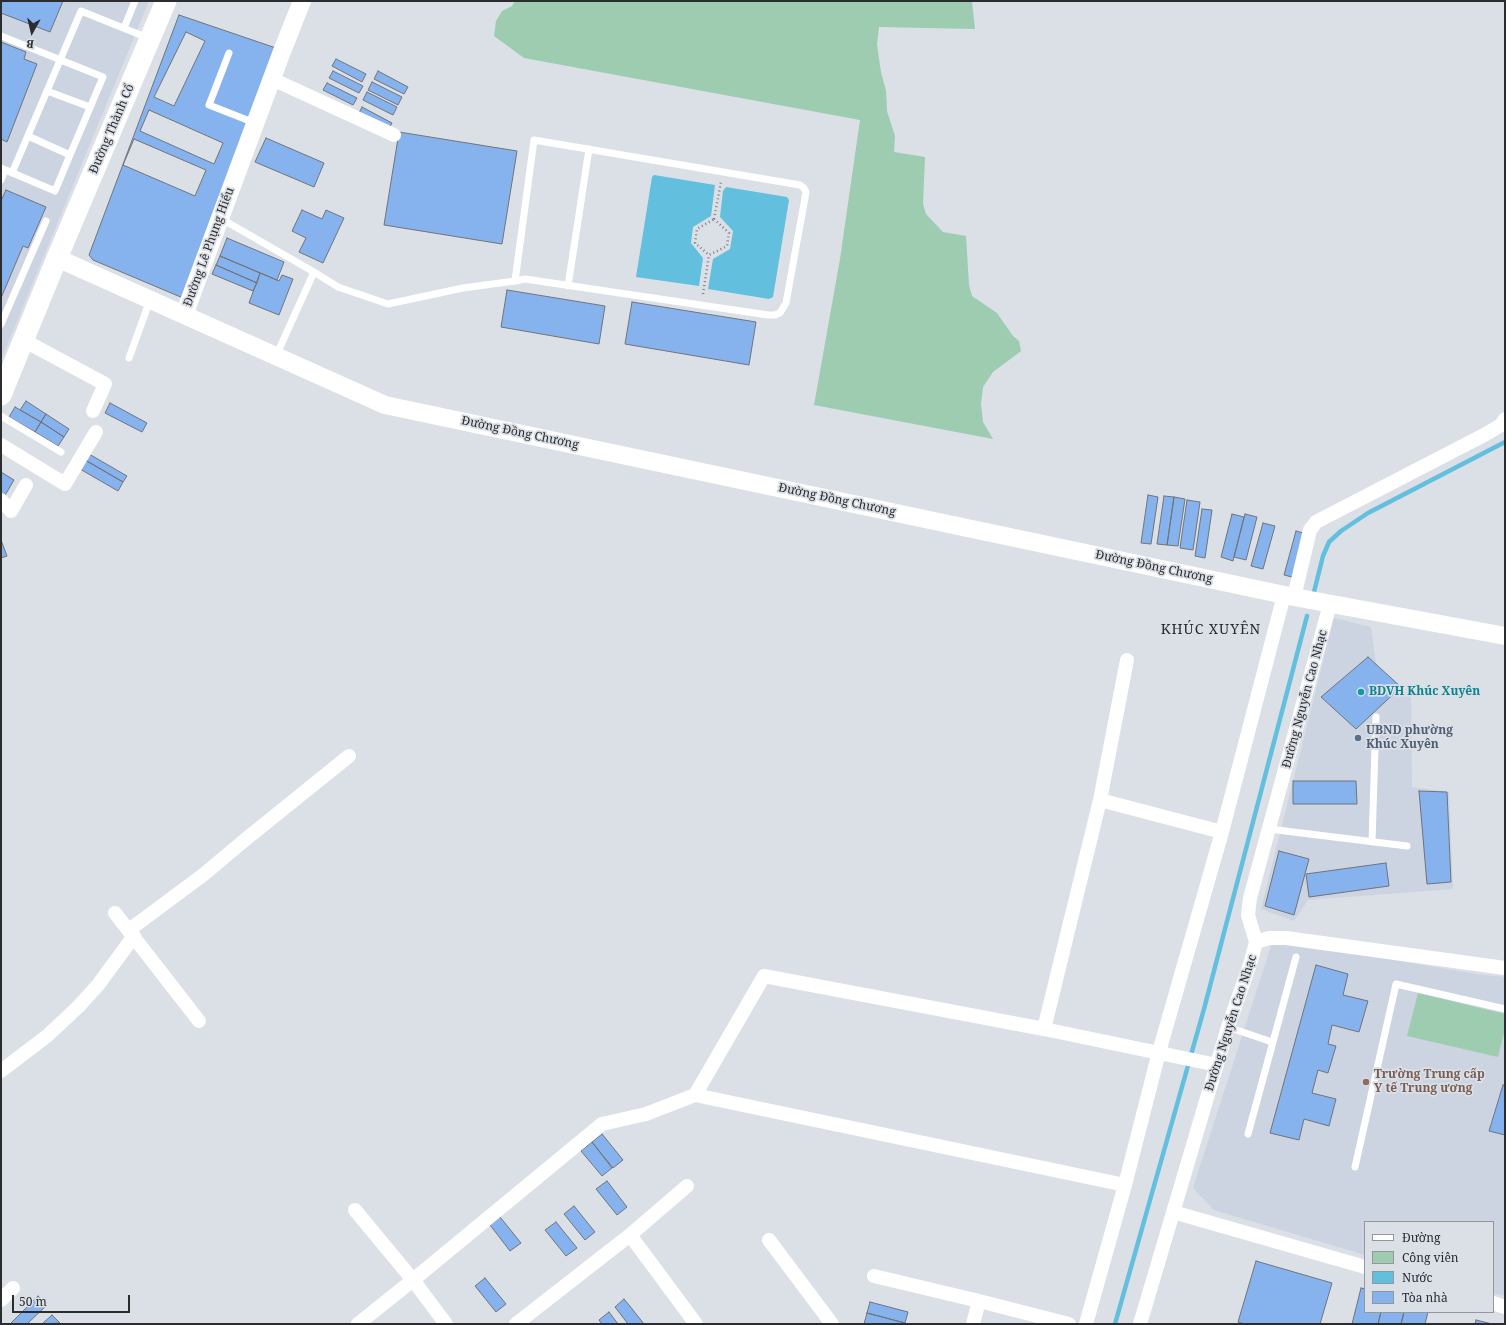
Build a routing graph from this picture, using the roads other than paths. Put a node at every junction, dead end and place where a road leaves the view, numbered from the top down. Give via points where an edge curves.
1 (135, 1) edge
2 (166, 1) edge
3 (302, 1) edge
4 (124, 28) junction
5 (1, 36) edge
6 (150, 38) junction
7 (229, 53) dead end
8 (60, 60) junction
9 (272, 78) junction
10 (47, 91) junction
11 (90, 108) junction
12 (255, 123) junction
13 (394, 135) dead end
14 (28, 136) junction
15 (589, 149) junction
16 (70, 155) junction
17 (6, 170) edge
18 (1, 180) edge
19 (220, 218) junction
20 (46, 221) dead end
21 (57, 258) junction
22 (314, 272) junction
23 (515, 281) junction
24 (568, 286) junction
25 (151, 300) junction
26 (184, 315) junction
27 (1, 324) edge
28 (24, 340) junction
29 (276, 356) junction
30 (129, 358) dead end
31 (1, 395) edge
32 (93, 411) dead end
33 (1, 416) edge
34 (1505, 419) edge
35 (96, 432) dead end
36 (1, 445) edge
37 (61, 452) dead end
38 (26, 485) dead end
39 (1, 500) edge
40 (1306, 599) junction
41 (1505, 636) edge
42 (1127, 660) dead end
43 (1376, 717) dead end
44 (349, 756) dead end
45 (1100, 800) junction
46 (1269, 829) junction
47 (1222, 832) junction
48 (1372, 842) junction
49 (1407, 846) dead end
50 (115, 913) dead end
51 (131, 933) junction
52 (1256, 942) junction
53 (1296, 957) dead end
54 (1505, 968) edge
55 (1505, 1009) edge
56 (198, 1021) dead end
57 (1228, 1027) junction
58 (1044, 1029) junction
59 (1272, 1042) junction
60 (1159, 1052) junction
61 (1211, 1063) junction
62 (1, 1071) edge
63 (695, 1095) junction
64 (1248, 1134) dead end
65 (1354, 1167) dead end
66 (1125, 1185) junction
67 (687, 1186) dead end
68 (355, 1210) dead end
69 (1173, 1212) junction
70 (630, 1235) junction
71 (769, 1240) dead end
72 (1364, 1267) edge
73 (874, 1276) dead end
74 (413, 1280) junction
75 (13, 1288) dead end
76 (1, 1300) edge
77 (979, 1301) junction
78 (1494, 1303) edge
79 (1505, 1307) edge
80 (358, 1324) edge
81 (446, 1324) edge
82 (516, 1324) edge
83 (696, 1324) edge
84 (832, 1324) edge
85 (973, 1324) edge
86 (1069, 1324) edge
87 (1086, 1324) edge
88 (1140, 1324) edge

1 - 4 lane
2 - 6 main road, Đường Thành Cổ
3 - 9 street, Đường Lê Phụng Hiểu
4 - 6 lane
4 - 8 lane via 81,11
5 - 8 lane
6 - 21 main road, Đường Thành Cổ
7 - 12 lane via 209,105
8 - 10 lane
8 - 11 lane via 103,77
9 - 12 street, Đường Lê Phụng Hiểu
9 - 13 street
10 - 11 lane
10 - 14 lane
11 - 16 lane
12 - 19 street, Đường Lê Phụng Hiểu
14 - 16 lane
14 - 17 lane
15 - 23 lane via 534,140
15 - 24 lane
15 - 24 lane via 800,185 804,188 806,197 786,303 780,313 768,315
16 - 17 lane via 55,192
17 - 18 lane
19 - 22 lane
19 - 26 street, Đường Lê Phụng Hiểu
20 - 27 lane
21 - 25 street, Đường Lê Phụng Hiểu
21 - 28 main road
22 - 23 lane via 338,287 388,304 462,288
22 - 29 lane
23 - 24 lane via 525,279
25 - 26 street, Đường Lê Phụng Hiểu
25 - 30 lane
26 - 29 street, Đường Đồng Chương
28 - 31 main road
28 - 32 street via 105,384
29 - 40 street, Đường Đồng Chương via 385,405
33 - 37 lane
34 - 40 street via 1501,425 1486,434 1316,522 1310,530
35 - 36 street via 65,484
38 - 39 street via 11,511
40 - 41 street, Đường Đồng Chương
40 - 46 street, Đường Nguyễn Cao Nhạc
40 - 47 street
42 - 45 street
43 - 48 lane
44 - 51 street
45 - 47 street
45 - 58 street
46 - 48 lane
46 - 52 street, Đường Nguyễn Cao Nhạc via 1248,909
47 - 60 street
48 - 49 lane
50 - 51 street
51 - 56 street
51 - 62 street via 98,985 78,1007 47,1036
52 - 54 street via 1269,938 1286,938
52 - 57 street, Đường Nguyễn Cao Nhạc
53 - 59 lane
55 - 65 lane via 1396,984
57 - 59 lane
57 - 61 street, Đường Nguyễn Cao Nhạc
58 - 60 street
58 - 63 street via 764,976
59 - 64 lane
60 - 61 street
60 - 66 street
61 - 69 street, Đường Nguyễn Cao Nhạc
63 - 66 street
63 - 74 street via 646,1114 602,1124
66 - 87 street
67 - 70 street
68 - 74 street
69 - 72 street
69 - 88 street, Đường Nguyễn Cao Nhạc
70 - 82 street
70 - 83 street
71 - 84 street
73 - 77 street
74 - 80 street
74 - 81 street
75 - 76 street
77 - 85 street
77 - 86 street
78 - 79 street

